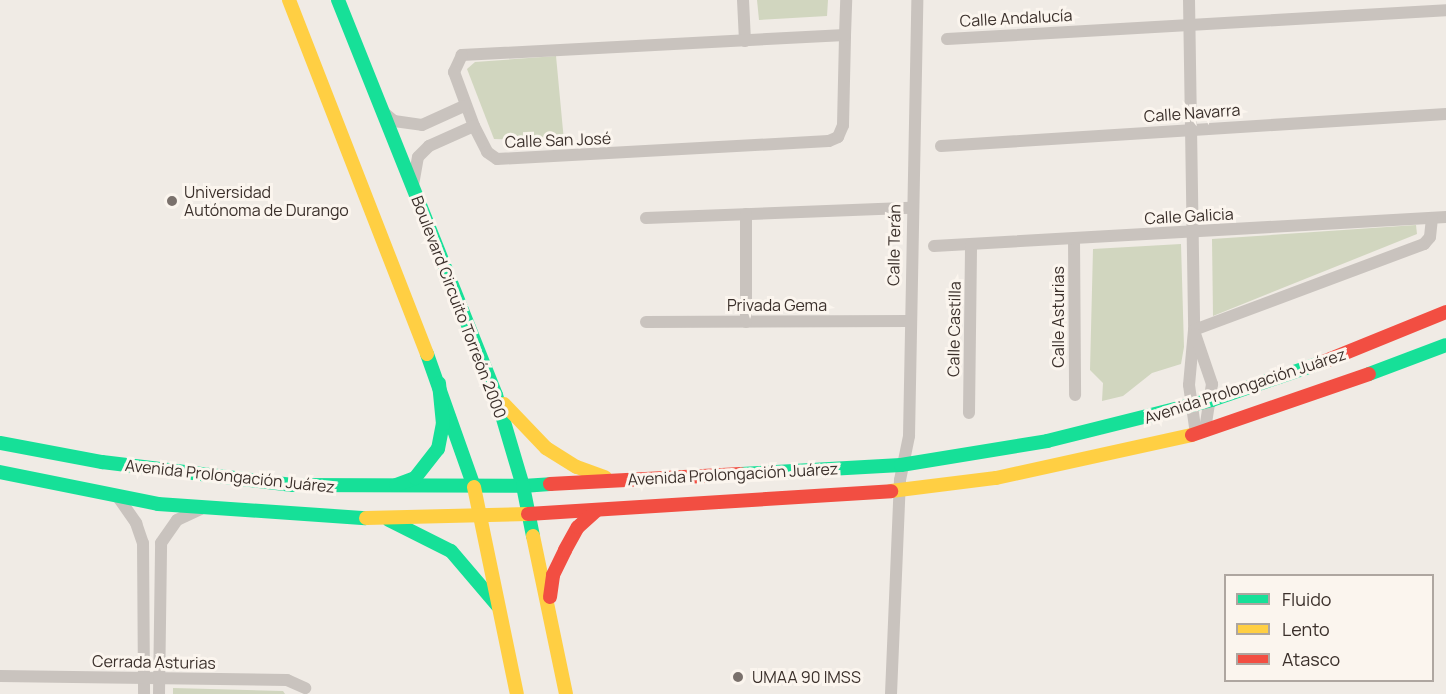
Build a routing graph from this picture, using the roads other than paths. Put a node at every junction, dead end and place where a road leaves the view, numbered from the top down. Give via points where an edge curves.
1 (289, 0) edge
2 (338, 0) edge
3 (743, 0) edge
4 (846, 0) edge
5 (917, 0) edge
6 (1189, 0) edge
7 (1446, 10) edge
8 (1190, 25) junction
9 (845, 35) junction
10 (947, 39) dead end
11 (745, 41) junction
12 (464, 106) junction
13 (383, 112) junction
14 (1446, 114) edge
15 (474, 126) junction
16 (1191, 130) junction
17 (941, 146) dead end
18 (413, 189) junction
19 (911, 208) junction
20 (746, 214) junction
21 (1446, 217) edge
22 (646, 218) dead end
23 (1432, 218) junction
24 (1193, 232) junction
25 (1074, 239) junction
26 (971, 244) junction
27 (934, 246) dead end
28 (1446, 312) edge
29 (909, 321) junction
30 (646, 322) dead end
31 (746, 322) junction
32 (1194, 330) junction
33 (1446, 345) edge
34 (439, 383) junction
35 (496, 394) junction
36 (1076, 395) dead end
37 (1212, 400) junction
38 (1191, 407) junction
39 (969, 413) dead end
40 (1201, 432) junction
41 (0, 443) edge
42 (901, 465) junction
43 (0, 472) edge
44 (611, 480) junction
45 (523, 486) junction
46 (383, 488) junction
47 (474, 488) junction
48 (900, 490) junction
49 (118, 497) junction
50 (204, 508) junction
51 (597, 510) junction
52 (528, 514) junction
53 (481, 515) junction
54 (382, 518) junction
55 (548, 608) junction
56 (499, 609) junction
57 (0, 676) edge
58 (144, 678) junction
59 (159, 678) junction
60 (305, 688) dead end
61 (144, 694) edge
62 (159, 694) edge
63 (517, 694) edge
64 (566, 694) edge
65 (891, 694) edge

1 - 34 main road
2 - 13 main road, Boulevard Circuito Torreón 2000
3 - 11 street
4 - 9 street, Calle San José
5 - 19 street, Calle Terán
6 - 8 street
7 - 8 street, Calle Andalucía
8 - 10 street, Calle Andalucía
8 - 16 street
9 - 11 street, Calle San José
9 - 15 street, Calle San José via 843,125 837,137 829,141 504,160 488,152
11 - 12 street, Calle San José via 462,55 454,72
12 - 13 street via 422,125 401,123
12 - 15 street, Calle San José
13 - 18 main road, Boulevard Circuito Torreón 2000
14 - 16 street, Calle Navarra
15 - 18 street via 429,146 418,158
16 - 17 street, Calle Navarra
16 - 24 street
18 - 35 main road, Boulevard Circuito Torreón 2000
19 - 20 street
19 - 29 street, Calle Terán
20 - 22 street
20 - 31 street
21 - 23 street, Calle Galicia
23 - 24 street, Calle Galicia
23 - 32 street via 1430,237 1424,244
24 - 25 street, Calle Galicia
24 - 32 street
25 - 26 street, Calle Galicia
25 - 36 street, Calle Asturias
26 - 27 street, Calle Galicia
26 - 39 street, Calle Castilla
28 - 37 main road, Avenida Prolongación Juárez via 1353,351
29 - 31 street, Privada Gema
29 - 42 street, Calle Terán via 909,436
30 - 31 street, Privada Gema
32 - 37 street via 1210,373
32 - 38 street
33 - 40 main road, Avenida Prolongación Juárez via 1313,396
34 - 46 main road via 443,424 438,449 415,477
34 - 47 main road
35 - 44 main road via 518,424 546,448 577,467
35 - 45 main road, Boulevard Circuito Torreón 2000
37 - 38 main road, Avenida Prolongación Juárez
37 - 40 street
38 - 40 street
38 - 42 main road, Avenida Prolongación Juárez via 1047,441
40 - 48 main road, Avenida Prolongación Juárez via 1018,473
41 - 46 main road, Avenida Prolongación Juárez via 187,475
42 - 44 main road, Avenida Prolongación Juárez
42 - 48 street, Calle Terán
43 - 49 main road, Avenida Prolongación Juárez
44 - 45 main road, Avenida Prolongación Juárez
45 - 47 main road, Avenida Prolongación Juárez
45 - 52 main road, Boulevard Circuito Torreón 2000
46 - 47 main road, Avenida Prolongación Juárez
47 - 53 main road
48 - 51 main road, Avenida Prolongación Juárez
48 - 65 street, Calle Terán
49 - 50 main road, Avenida Prolongación Juárez
49 - 58 street via 136,523 143,543
50 - 54 main road, Avenida Prolongación Juárez
50 - 59 street via 177,520 161,543
51 - 52 main road, Avenida Prolongación Juárez
51 - 55 main road via 578,528 553,574
52 - 53 main road, Avenida Prolongación Juárez
52 - 55 main road, Boulevard Circuito Torreón 2000
53 - 54 main road, Avenida Prolongación Juárez
53 - 56 main road
54 - 56 main road via 451,551 469,568
55 - 64 main road, Boulevard Circuito Torreón 2000
56 - 63 main road
57 - 58 street, Cerrada Asturias
58 - 59 street, Cerrada Asturias
58 - 61 street
59 - 60 street, Cerrada Asturias via 287,680
59 - 62 street

